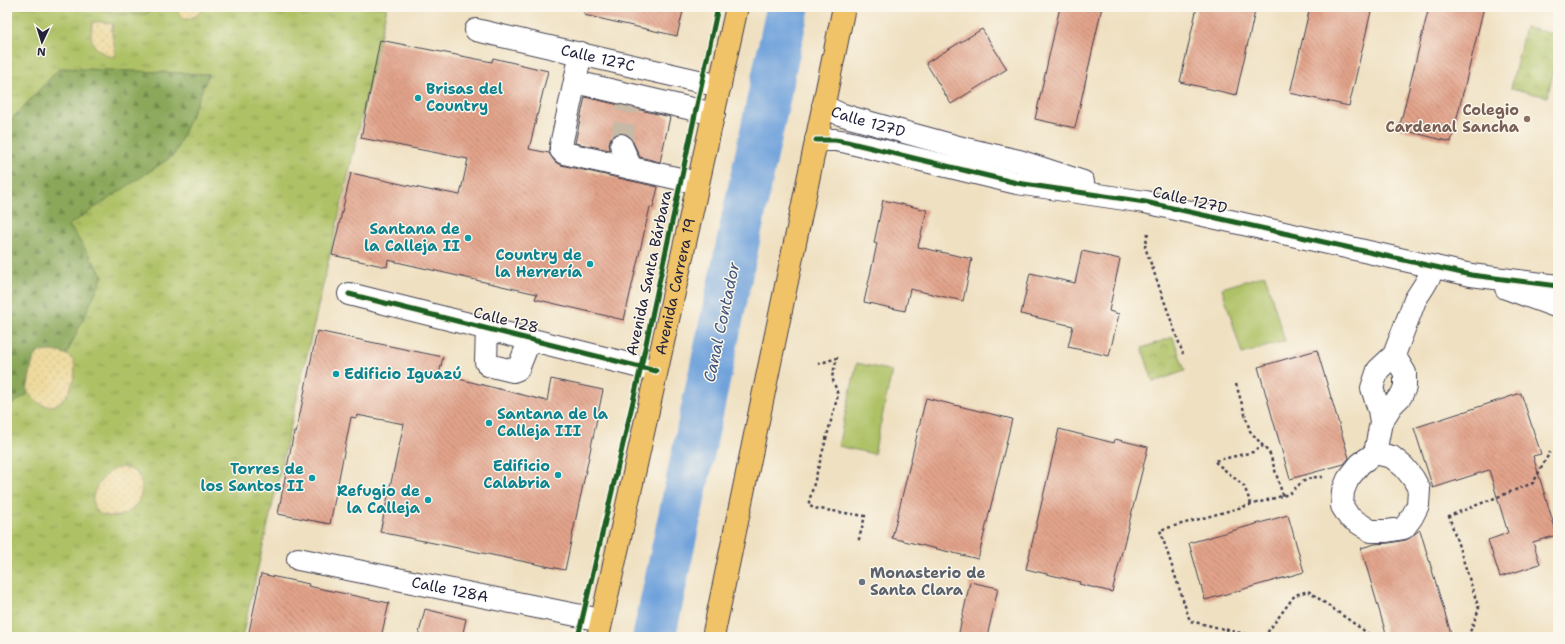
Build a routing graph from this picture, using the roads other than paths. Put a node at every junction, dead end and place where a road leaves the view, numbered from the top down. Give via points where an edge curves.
1 (737, 7) edge
2 (844, 7) edge
3 (476, 30) dead end
4 (581, 53) junction
5 (636, 66) junction
6 (575, 82) junction
7 (720, 86) junction
8 (630, 97) junction
9 (823, 106) junction
10 (714, 114) junction
11 (816, 140) junction
12 (620, 145) tunnel mouth
13 (631, 168) junction
14 (698, 183) junction
15 (1145, 202) junction
16 (1434, 267) junction
17 (1471, 275) junction
18 (1558, 286) edge
19 (349, 294) dead end
20 (1558, 307) edge
21 (487, 328) junction
22 (530, 339) junction
23 (1394, 355) junction
24 (656, 371) junction
25 (1381, 422) junction
26 (1375, 454) junction
27 (298, 559) dead end
28 (600, 628) edge
29 (713, 637) edge

1 - 7 main road, Avenida Carrera 19
2 - 9 main road
3 - 4 street, Calle 127C
4 - 5 street, Calle 127C
4 - 6 street
5 - 7 street, Calle 127C
5 - 8 street
6 - 8 street
6 - 13 street via 561,150 564,153
7 - 10 main road, Avenida Carrera 19
8 - 10 street
9 - 11 main road
9 - 15 street, Calle 127D via 853,118 1019,161
10 - 14 main road, Avenida Carrera 19
11 - 15 street, Calle 127D via 847,142 1017,183
11 - 29 main road
12 - 13 street
13 - 14 street
14 - 24 main road, Avenida Carrera 19
15 - 16 street, Calle 127D
16 - 17 street, Calle 127D
16 - 23 street via 1415,300
17 - 18 street, Calle 127D
17 - 20 street, Calle 127D
19 - 21 street, Calle 128
21 - 22 street, Calle 128
21 - 22 street via 488,365 513,371 518,369
22 - 24 street, Calle 128
23 - 25 street via 1378,370 1372,388
23 - 25 street via 1405,372 1405,387
24 - 28 main road, Avenida Carrera 19
25 - 26 street
26 - 26 street via 1360,464 1348,479 1343,491 1342,506 1349,517 1371,532 1404,528 1418,505 1419,489 1409,473 1392,457
27 - 28 street, Calle 128A

